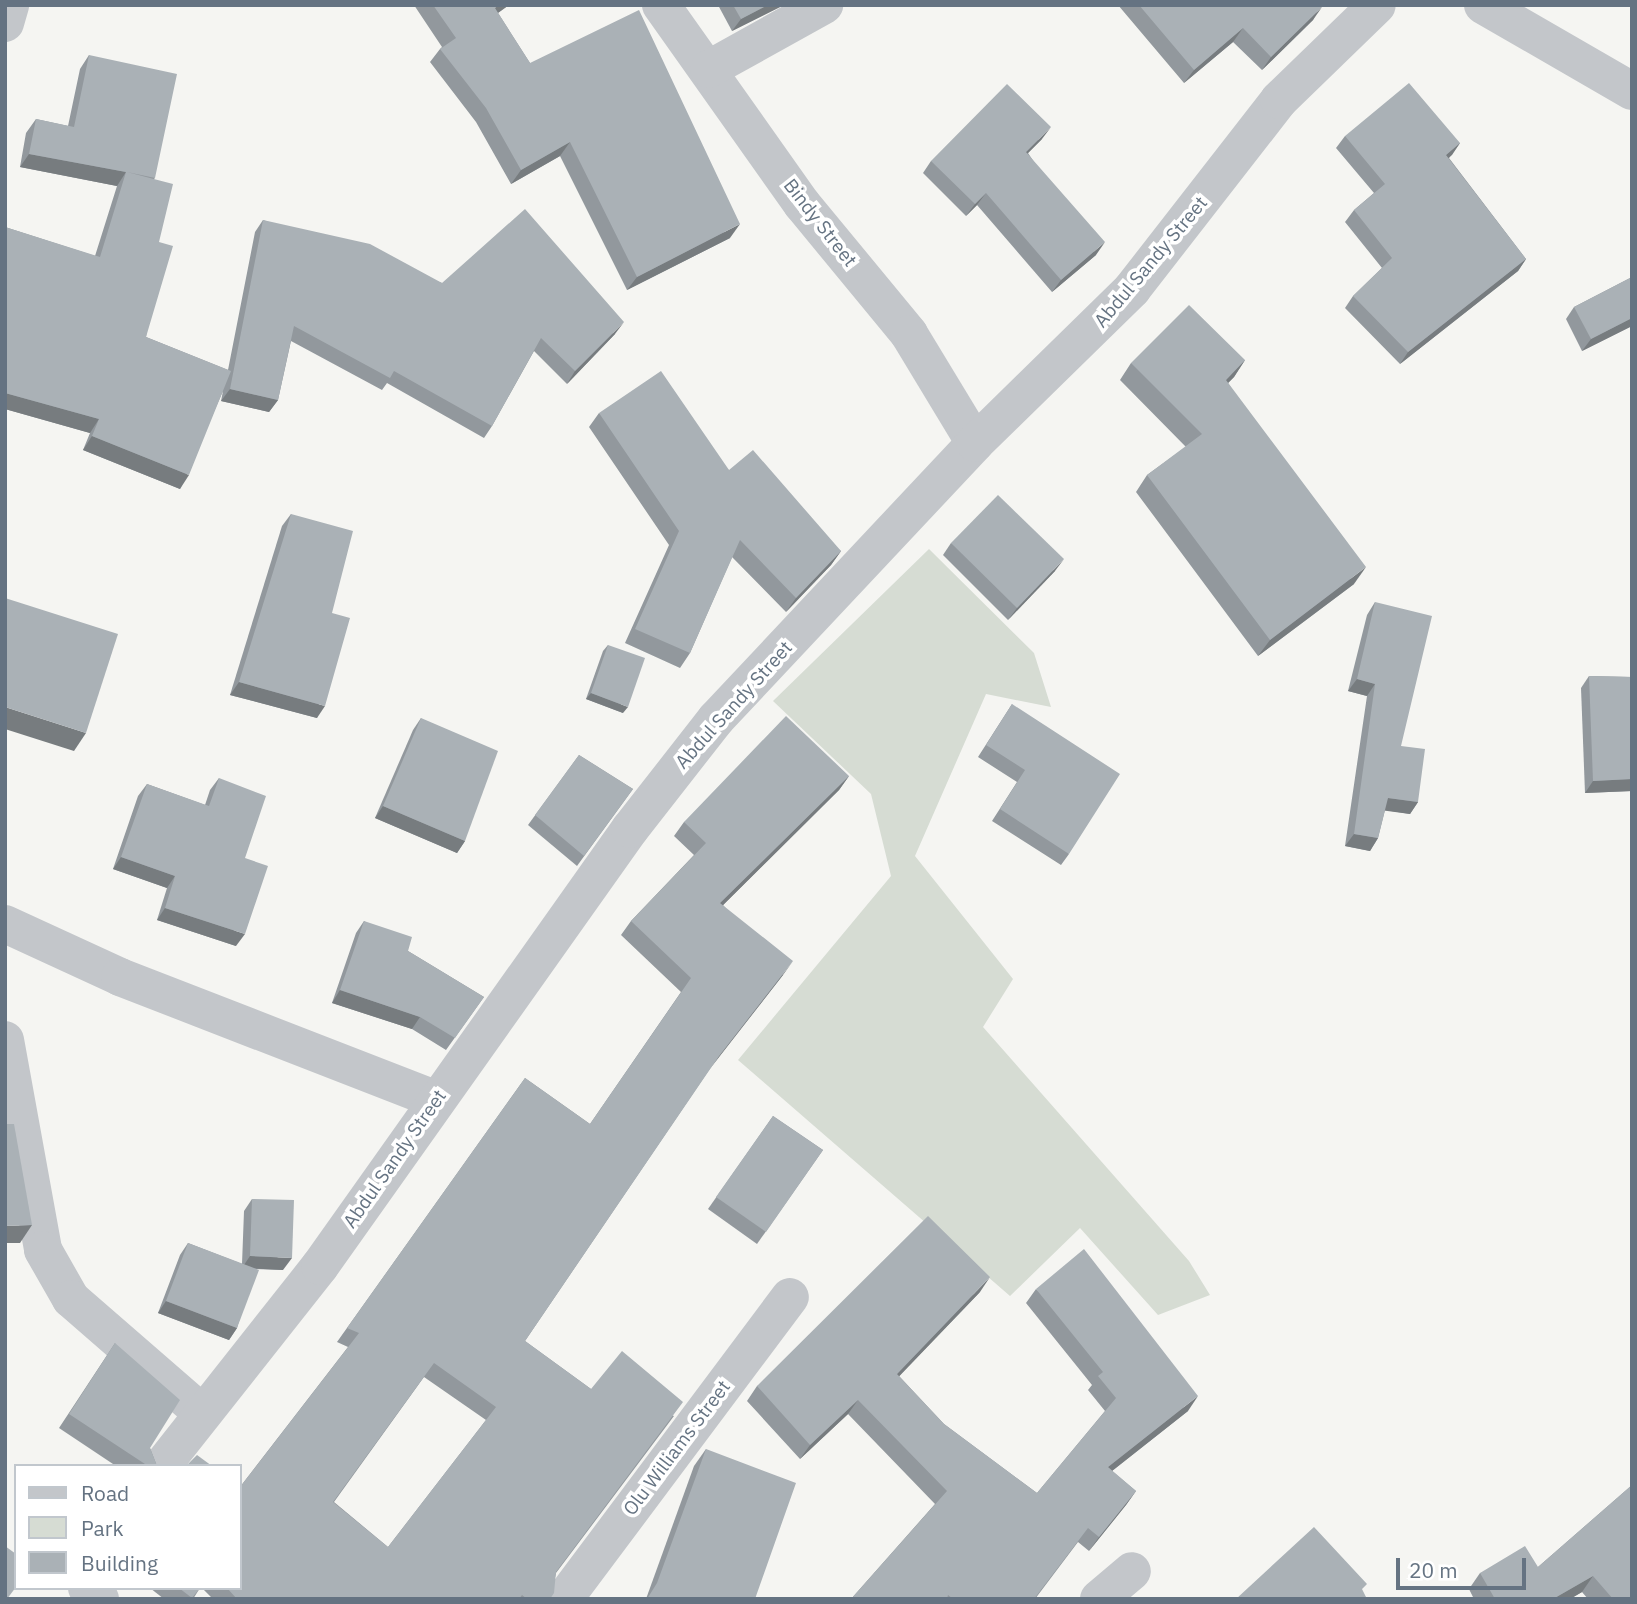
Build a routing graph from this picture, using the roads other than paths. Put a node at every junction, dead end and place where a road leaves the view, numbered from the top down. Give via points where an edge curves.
1 (10, 5) edge
2 (661, 5) edge
3 (824, 5) edge
4 (1377, 5) edge
5 (1483, 5) edge
6 (5, 23) edge
7 (709, 69) junction
8 (1632, 91) edge
9 (975, 443) junction
10 (5, 924) edge
11 (5, 1040) edge
12 (437, 1100) junction
13 (790, 1297) dead end
14 (201, 1412) junction
15 (163, 1464) edge
16 (1132, 1571) dead end
17 (564, 1599) edge
18 (1099, 1599) edge

1 - 6 street
2 - 7 street, Bindy Street
3 - 7 street
4 - 9 street, Abdul Sandy Street via 1279,100 1132,289
5 - 8 street
7 - 9 street, Bindy Street via 802,204 909,334
9 - 12 street, Abdul Sandy Street via 716,719
10 - 12 street via 120,977
11 - 14 street via 43,1250 71,1299
12 - 14 street, Abdul Sandy Street via 320,1266
13 - 17 street, Olu Williams Street
14 - 15 street, Abdul Sandy Street
16 - 18 street

